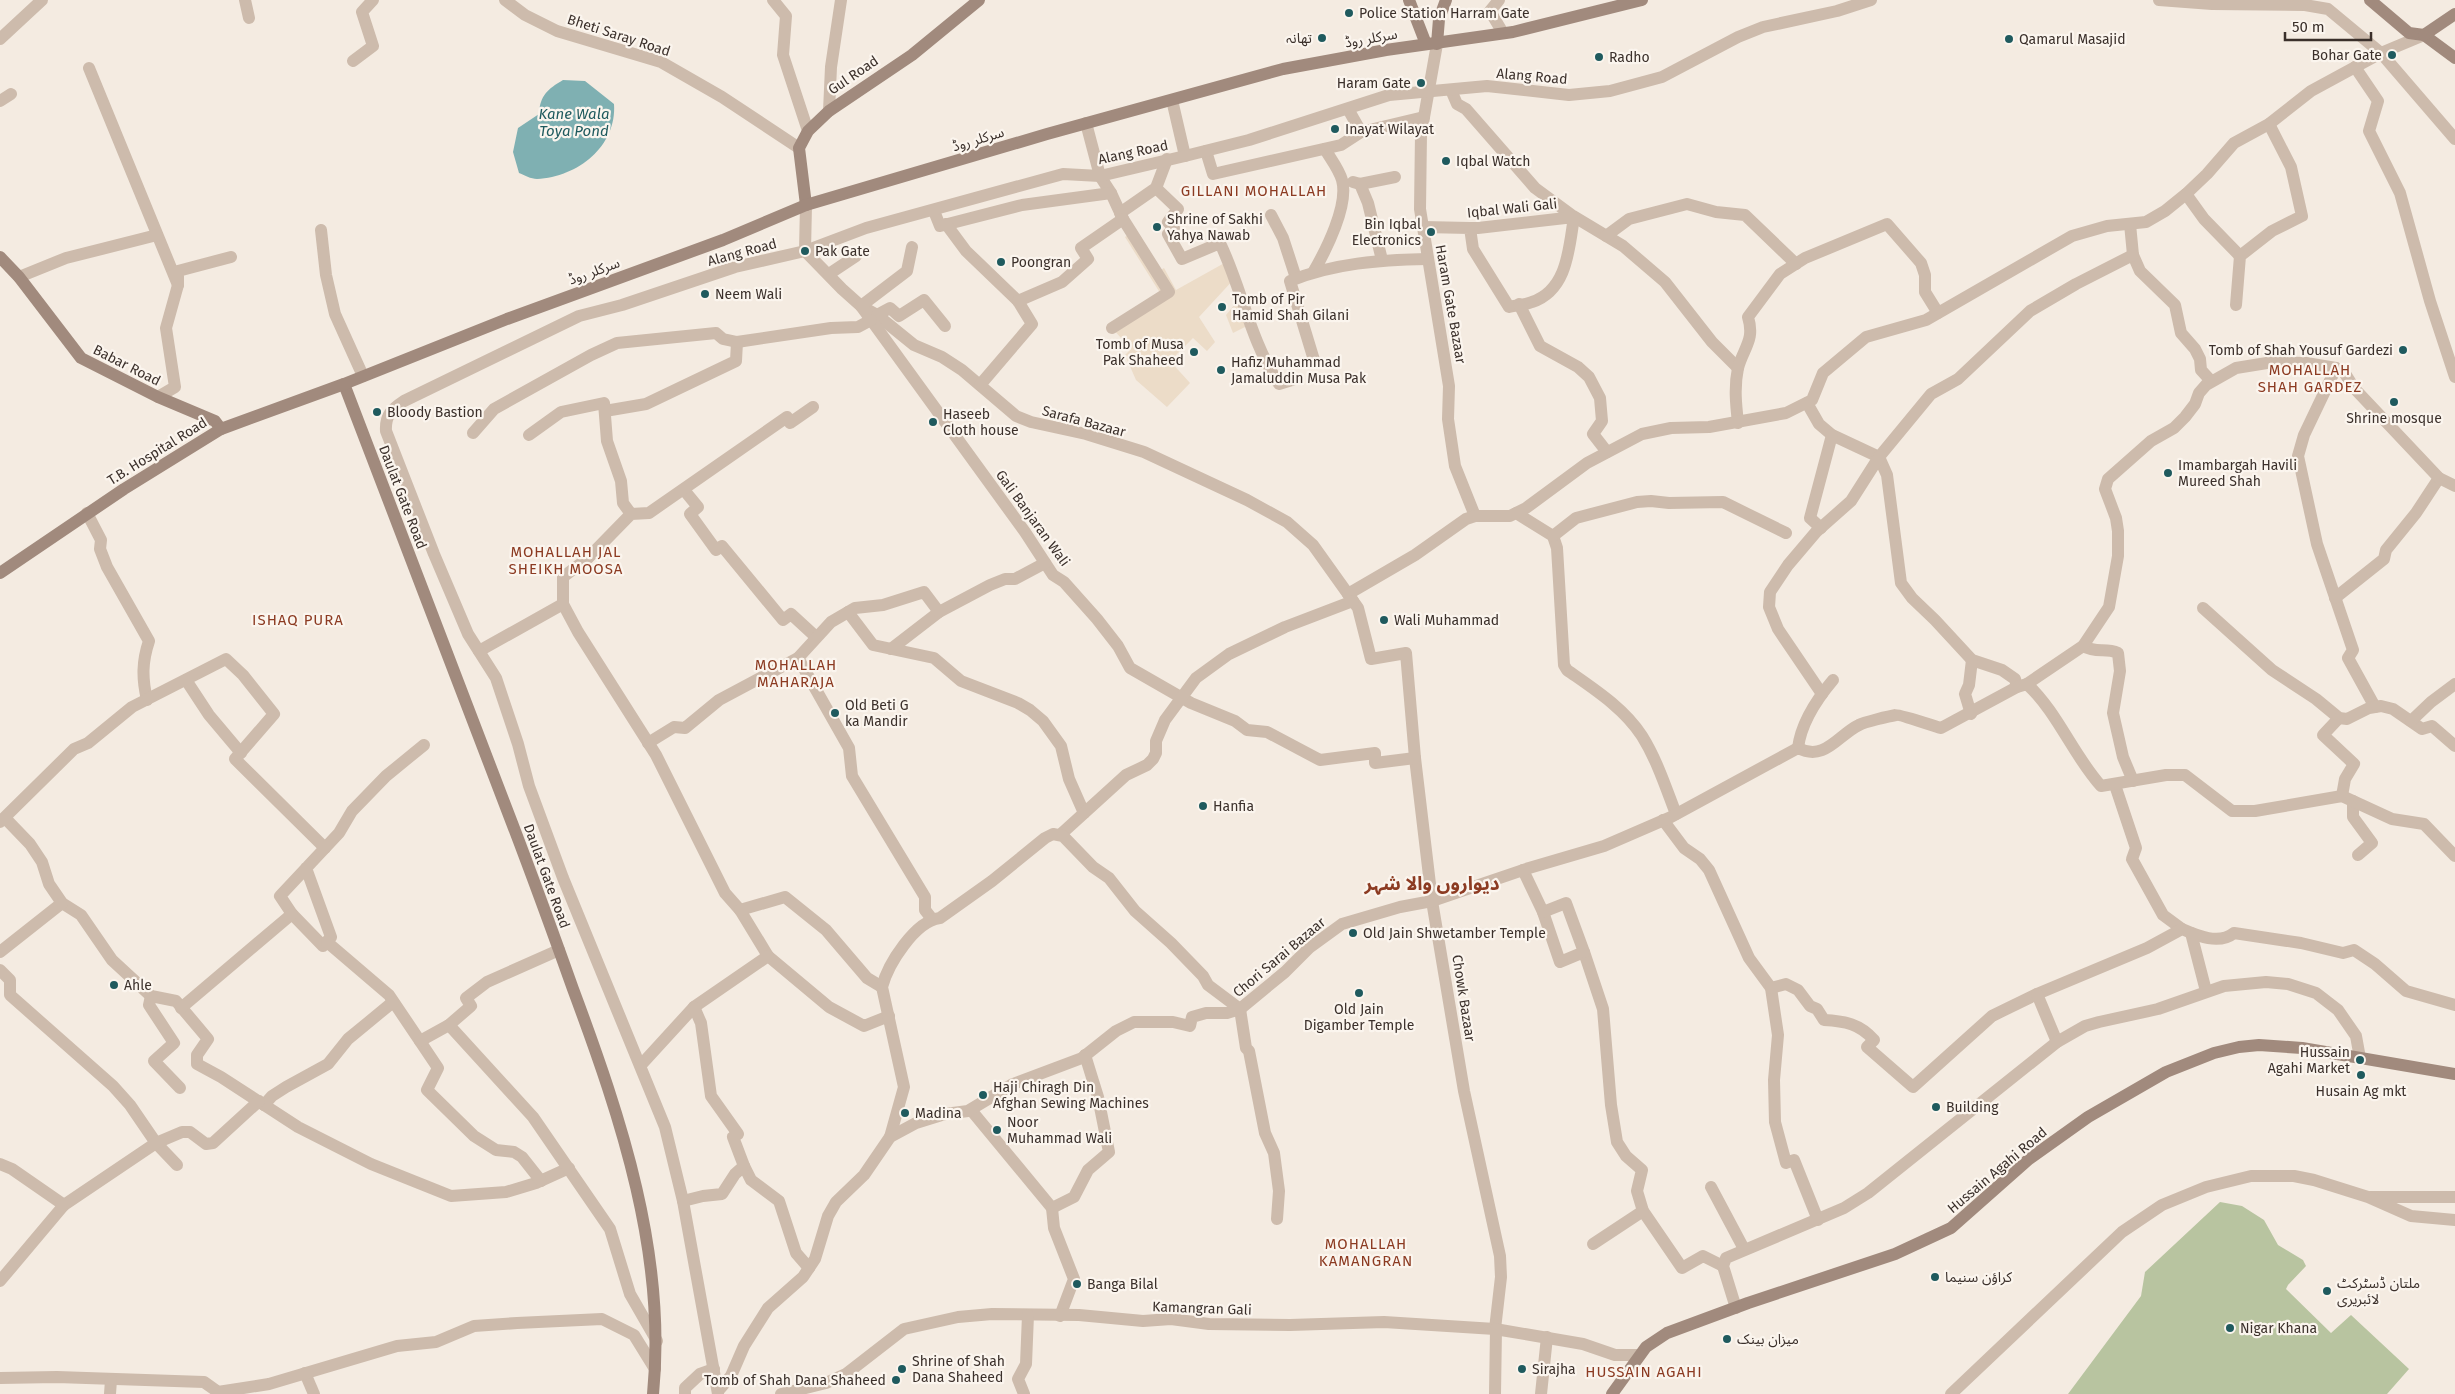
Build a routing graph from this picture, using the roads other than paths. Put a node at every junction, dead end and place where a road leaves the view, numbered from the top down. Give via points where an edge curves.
1 (42, 0) edge
2 (245, 0) edge
3 (373, 0) edge
4 (505, 0) edge
5 (773, 0) edge
6 (841, 0) edge
7 (979, 0) edge
8 (1409, 0) edge
9 (1446, 0) edge
10 (1499, 0) edge
11 (1642, 0) edge
12 (1871, 0) edge
13 (2159, 0) edge
14 (2370, 0) edge
15 (2455, 14) edge
16 (249, 18) dead end
17 (1503, 34) junction
18 (2424, 36) junction
19 (0, 39) edge
20 (1431, 44) junction
21 (2381, 53) junction
22 (2453, 53) edge
23 (353, 61) dead end
24 (2355, 67) junction
25 (89, 68) dead end
26 (1451, 90) junction
27 (1428, 93) junction
28 (11, 94) dead end
29 (1172, 100) junction
30 (0, 101) edge
31 (1348, 109) junction
32 (829, 110) junction
33 (1424, 117) junction
34 (1086, 123) junction
35 (2269, 124) junction
36 (808, 131) junction
37 (1361, 132) junction
38 (2455, 139) edge
39 (799, 148) junction
40 (1325, 149) junction
41 (1206, 151) junction
42 (1185, 156) junction
43 (1167, 159) junction
44 (1100, 176) junction
45 (1395, 177) dead end
46 (1342, 180) junction
47 (1360, 184) junction
48 (1023, 185) junction
49 (1156, 188) junction
50 (1111, 193) junction
51 (2186, 194) junction
52 (1028, 204) junction
53 (806, 205) junction
54 (934, 211) junction
55 (1271, 215) dead end
56 (1121, 216) junction
57 (1574, 217) junction
58 (946, 224) junction
59 (2130, 224) junction
60 (1423, 227) junction
61 (1470, 228) junction
62 (321, 230) dead end
63 (157, 235) junction
64 (1606, 236) junction
65 (912, 247) dead end
66 (806, 251) junction
67 (2133, 255) junction
68 (856, 256) dead end
69 (2240, 256) junction
70 (0, 257) edge
71 (231, 257) dead end
72 (1427, 259) junction
73 (1382, 260) junction
74 (1796, 264) junction
75 (1314, 271) junction
76 (829, 274) junction
77 (18, 277) junction
78 (1296, 278) junction
79 (178, 285) junction
80 (1018, 301) junction
81 (1519, 304) junction
82 (2236, 305) dead end
83 (861, 306) junction
84 (1938, 313) junction
85 (874, 318) junction
86 (945, 326) dead end
87 (1112, 328) dead end
88 (737, 342) junction
89 (1314, 360) dead end
90 (1738, 368) junction
91 (2336, 368) junction
92 (364, 376) junction
93 (2455, 376) edge
94 (1292, 380) dead end
95 (2211, 381) junction
96 (344, 384) junction
97 (980, 385) junction
98 (158, 397) junction
99 (1806, 403) junction
100 (814, 407) dead end
101 (605, 412) junction
102 (1738, 423) junction
103 (221, 429) junction
104 (473, 433) dead end
105 (529, 435) dead end
106 (1832, 435) junction
107 (1607, 452) junction
108 (1879, 457) junction
109 (2439, 478) junction
110 (2455, 486) edge
111 (684, 490) junction
112 (87, 514) junction
113 (630, 514) junction
114 (1516, 514) junction
115 (1475, 516) junction
116 (1821, 528) junction
117 (1786, 533) dead end
118 (1553, 536) junction
119 (1045, 563) junction
120 (0, 573) edge
121 (2335, 598) junction
122 (1353, 601) junction
123 (563, 604) junction
124 (2203, 608) dead end
125 (848, 612) junction
126 (939, 612) junction
127 (816, 637) junction
128 (2083, 646) junction
129 (890, 649) junction
130 (479, 651) junction
131 (798, 658) junction
132 (1972, 660) junction
133 (186, 680) junction
134 (1833, 680) dead end
135 (2455, 684) edge
136 (2022, 685) junction
137 (1822, 694) junction
138 (1181, 698) junction
139 (147, 700) junction
140 (2375, 707) junction
141 (1971, 714) junction
142 (2338, 718) junction
143 (2411, 721) junction
144 (648, 743) junction
145 (424, 746) dead end
146 (2455, 746) edge
147 (1798, 748) junction
148 (241, 753) junction
149 (1416, 758) junction
150 (2133, 781) junction
151 (2115, 784) junction
152 (2348, 799) junction
153 (1084, 813) junction
154 (1676, 814) junction
155 (3, 820) edge
156 (1663, 820) junction
157 (1060, 835) junction
158 (325, 848) junction
159 (2358, 855) dead end
160 (2455, 856) edge
161 (306, 868) junction
162 (1523, 870) junction
163 (1432, 902) junction
164 (62, 903) junction
165 (740, 910) junction
166 (1543, 912) junction
167 (292, 914) junction
168 (932, 919) junction
169 (2186, 931) junction
170 (327, 942) junction
171 (559, 950) junction
172 (0, 952) edge
173 (1584, 952) junction
174 (768, 956) junction
175 (0, 970) edge
176 (882, 987) junction
177 (1770, 988) junction
178 (2206, 991) junction
179 (2037, 994) junction
180 (151, 996) junction
181 (394, 1002) junction
182 (2455, 1006) edge
183 (694, 1007) junction
184 (181, 1008) junction
185 (1240, 1009) junction
186 (889, 1016) junction
187 (449, 1025) junction
188 (420, 1041) junction
189 (2057, 1042) junction
190 (1084, 1055) junction
191 (2360, 1058) junction
192 (641, 1065) junction
193 (2455, 1074) edge
194 (180, 1088) dead end
195 (262, 1103) junction
196 (971, 1110) junction
197 (890, 1137) junction
198 (156, 1144) junction
199 (0, 1164) edge
200 (177, 1165) dead end
201 (744, 1166) junction
202 (569, 1168) junction
203 (541, 1180) junction
204 (1711, 1187) dead end
205 (2455, 1196) edge
206 (2368, 1198) junction
207 (683, 1201) junction
208 (64, 1205) junction
209 (1052, 1208) junction
210 (1643, 1211) junction
211 (1277, 1219) dead end
212 (1818, 1220) junction
213 (2455, 1220) edge
214 (1593, 1244) dead end
215 (1744, 1250) junction
216 (1723, 1266) junction
217 (809, 1268) junction
218 (0, 1281) edge
219 (1736, 1308) junction
220 (1028, 1315) junction
221 (1060, 1316) junction
222 (1495, 1329) junction
223 (1547, 1337) junction
224 (656, 1341) junction
225 (1640, 1355) junction
226 (655, 1369) junction
227 (714, 1369) junction
228 (304, 1373) junction
229 (0, 1378) edge
230 (111, 1380) junction
231 (721, 1393) edge
232 (110, 1394) edge
233 (314, 1394) edge
234 (653, 1394) edge
235 (685, 1394) edge
236 (781, 1394) edge
237 (1024, 1394) edge
238 (1495, 1394) edge
239 (1541, 1394) edge
240 (1612, 1394) edge
241 (1951, 1394) edge

1 - 19 street
2 - 16 street
3 - 23 street via 362,12 373,46
4 - 39 street, Bheti Saray Road via 525,15 557,31 660,62 722,97
5 - 36 street via 786,16 783,55
6 - 32 street via 831,67
7 - 32 main road, Gul Road via 912,55
8 - 20 main road
9 - 20 main road
10 - 17 street via 1490,11
11 - 17 main road, سرکلر روڈ
12 - 26 street, Alang Road via 1763,27 1662,77 1610,91 1569,95 1486,86
13 - 21 street via 2305,5 2328,9
14 - 18 main road via 2409,32
15 - 18 main road
17 - 20 main road, سرکلر روڈ
18 - 21 street
18 - 22 main road
20 - 27 street, Haram Gate Bazaar
20 - 29 main road, سرکلر روڈ via 1283,69
21 - 24 street
21 - 38 street
24 - 35 street via 2311,91
24 - 93 street via 2378,102 2369,131 2400,193
25 - 63 street
26 - 27 street, Alang Road
26 - 57 street via 1457,104 1466,109 1536,188
27 - 31 street, Alang Road via 1389,95
27 - 33 street, Haram Gate Bazaar
28 - 30 street
29 - 34 main road, سرکلر روڈ
29 - 42 street
31 - 37 street
31 - 41 street, Alang Road
32 - 36 main road, Gul Road
33 - 37 street
33 - 60 street, Haram Gate Bazaar via 1420,209
34 - 44 street
34 - 53 main road, سرکلر روڈ
35 - 51 street via 2234,143
35 - 69 street via 2291,167 2302,216 2272,231
36 - 39 main road, Gul Road
37 - 40 street via 1341,145
39 - 53 main road
40 - 41 street via 1213,174
40 - 46 street
41 - 42 street, Alang Road
42 - 43 street, Alang Road
43 - 44 street, Alang Road
43 - 49 street
44 - 48 street, Alang Road via 1063,174
44 - 50 street
45 - 47 street
46 - 47 street
46 - 75 street via 1332,240
47 - 73 street
48 - 52 street
48 - 54 street, Alang Road
49 - 56 street
49 - 94 street via 1178,209 1168,222 1174,228 1168,234 1182,259 1220,243 1232,267 1258,350 1279,384
50 - 52 street
50 - 56 street
51 - 59 street via 2146,222
51 - 69 street via 2204,219
52 - 58 street
53 - 66 street
53 - 92 main road, سرکلر روڈ via 723,240 507,318
54 - 58 street via 940,226
54 - 66 street, Alang Road via 866,228
55 - 78 street via 1283,238
56 - 80 street via 1081,248 1088,259 1062,282
56 - 87 street via 1169,292
57 - 61 street, Iqbal Wali Gali
57 - 64 street
57 - 81 street via 1566,269 1544,296
58 - 80 street via 966,251
59 - 67 street
59 - 84 street via 2106,226 2072,236
60 - 61 street, Iqbal Wali Gali
60 - 72 street, Haram Gate Bazaar
61 - 81 street via 1473,249 1509,306
62 - 92 street via 335,314
63 - 77 street via 66,258
63 - 79 street
64 - 74 street via 1629,219 1687,204 1745,215
64 - 90 street via 1623,246 1665,282 1712,342
65 - 83 street via 907,271
66 - 76 street, Sarafa Bazaar
66 - 130 street, Alang Road via 735,267 579,316 404,401 388,413 386,431 434,554 468,634
67 - 95 street via 2140,271 2175,305 2180,333 2195,349 2200,359 2200,370
67 - 108 street via 2076,284 2023,317 1958,379 1931,394
68 - 76 street
69 - 82 street
70 - 77 main road, Babar Road
71 - 79 street via 178,271
72 - 73 street
72 - 115 street, Haram Gate Bazaar via 1449,386 1448,419 1455,466
73 - 75 street
74 - 84 street via 1886,224 1921,263 1925,292
74 - 90 street via 1780,274 1748,317 1752,329 1750,340
75 - 78 street
76 - 83 street, Sarafa Bazaar
77 - 98 main road, Babar Road via 81,358
78 - 89 street via 1290,281
79 - 98 street via 166,328 175,387
80 - 97 street via 1032,324
81 - 107 street via 1540,346 1578,367 1589,377 1600,398 1602,421 1593,434
83 - 85 street, Sarafa Bazaar
84 - 99 street via 1926,320 1866,337 1823,372 1812,400
85 - 86 street via 890,308 899,316 924,300
85 - 88 street via 858,327
85 - 97 street, Sarafa Bazaar via 914,345 942,357
85 - 119 street, Gali Banjaran Wali
88 - 101 street via 736,361 646,404
88 - 104 street via 723,340 716,333 617,344 494,408
90 - 102 street via 1735,397
91 - 95 street via 2273,362 2236,368
91 - 109 street via 2344,372 2354,388
91 - 121 street via 2304,435 2298,456 2317,544
92 - 96 main road, سرکلر روڈ
95 - 128 street via 2174,428 2150,441 2108,479 2105,489 2118,531 2114,582 2109,607
96 - 103 main road, T.B. Hospital Road
96 - 171 main road, Daulat Gate Road
97 - 122 street, Sarafa Bazaar via 1016,416 1144,452 1288,522 1313,545
98 - 103 main road, Babar Road via 215,421
99 - 102 street via 1786,413
99 - 106 street via 1819,424
100 - 111 street via 790,423 787,417
101 - 105 street via 604,403 560,412
101 - 113 street via 607,442
102 - 107 street via 1667,428 1642,434
103 - 112 main road, T.B. Hospital Road
106 - 108 street
106 - 116 street via 1810,518
107 - 114 street
108 - 116 street via 1851,501
108 - 132 street via 1888,475 1901,583
109 - 110 street
109 - 121 street via 2386,550 2384,559
111 - 113 street via 649,513
111 - 127 street via 698,506 690,514 716,550 722,546 783,620 791,614
112 - 120 main road, T.B. Hospital Road
112 - 139 street via 102,540 100,549 107,567 148,641 142,678
113 - 123 street via 588,558 563,576
114 - 115 street
114 - 118 street
115 - 122 street via 1466,518
116 - 137 street via 1788,565 1770,592 1769,607 1778,629
117 - 118 street via 1722,502 1651,501 1576,518
118 - 154 street via 1557,548 1564,665 1620,710 1641,734
119 - 126 street via 1014,579 990,585
119 - 138 street, Gali Banjaran Wali via 1098,619 1130,668
121 - 140 street via 2353,650 2348,658
122 - 138 street via 1285,627 1229,654 1196,678
122 - 149 street, Chowk Bazaar via 1371,659 1406,653
123 - 130 street
123 - 144 street
124 - 142 street via 2272,670
125 - 126 street via 924,592
125 - 127 street via 831,622
125 - 129 street via 873,645
126 - 129 street
127 - 131 street
128 - 136 street
128 - 150 street via 2096,652 2112,650 2118,653 2120,671 2112,713
129 - 153 street via 934,658 961,681 1030,710 1043,721 1061,746 1069,780
130 - 192 street via 496,678 540,818
131 - 144 street via 719,700 685,728 674,727
131 - 168 street via 849,748 852,776 925,897 926,910
132 - 136 street via 2002,670
132 - 141 street via 1965,694
133 - 139 street
133 - 148 street via 209,715
133 - 148 street via 226,659 274,714
134 - 137 street
135 - 143 street
136 - 141 street
136 - 151 street via 2044,702 2101,786
137 - 147 street via 1800,733
138 - 149 street, Gali Banjaran Wali via 1235,721 1247,730 1268,732 1320,760 1375,753 1375,763
138 - 153 street via 1158,734 1153,759 1126,775
139 - 155 street via 132,707 88,743 74,750
140 - 142 street via 2347,719
140 - 143 street via 2393,709
141 - 147 street via 1941,728 1898,714 1859,724 1824,751
142 - 152 street via 2323,735 2354,764 2345,779
143 - 146 street via 2422,729 2432,726
144 - 165 street via 725,893
145 - 158 street via 386,776 352,811
147 - 154 street, Chori Sarai Bazaar
148 - 158 street via 235,759
149 - 163 street, Chowk Bazaar
150 - 151 street
150 - 152 street via 2166,774 2185,775 2232,810
151 - 169 street via 2136,848 2132,859 2162,915
152 - 159 street via 2354,818 2372,843
152 - 160 street via 2392,819 2424,824
153 - 157 street
154 - 156 street, Chori Sarai Bazaar
155 - 164 street via 30,844
156 - 162 street, Chori Sarai Bazaar via 1604,846
156 - 177 street via 1684,848 1709,870 1749,958
157 - 168 street via 1045,838 992,881 940,918
157 - 185 street via 1093,867 1110,878 1134,911 1171,943 1208,985
158 - 161 street
161 - 167 street via 280,896
161 - 170 street via 332,937
162 - 163 street, Chori Sarai Bazaar
162 - 166 street
163 - 185 street, Chori Sarai Bazaar via 1400,907 1342,924 1309,948
163 - 222 street, Chowk Bazaar via 1464,1091 1500,1256
164 - 172 street
164 - 180 street via 81,915 112,960
165 - 174 street
165 - 176 street via 785,897 826,930 868,978
166 - 173 street via 1566,903
166 - 173 street via 1560,962
167 - 170 street via 323,946
167 - 184 street
168 - 176 street via 896,955
169 - 178 street
169 - 179 street
169 - 182 street via 2214,938 2228,938 2234,933 2343,952 2354,950 2406,991
170 - 181 street
171 - 187 street via 487,982 466,998 471,1006
171 - 224 main road, Daulat Gate Road via 607,1080 635,1186 651,1263
173 - 210 street via 1603,1009 1617,1142 1626,1156 1642,1170 1637,1191
174 - 183 street
174 - 186 street via 829,1007 864,1026
175 - 198 street via 10,980 10,995 112,1086 130,1105
176 - 186 street
177 - 179 street via 1786,984 1798,990 1824,1020 1864,1028 1874,1040 1867,1047 1912,1087 1992,1016
177 - 212 street via 1778,1035 1775,1122 1786,1163 1794,1160
178 - 189 street via 2158,1009 2085,1026
178 - 191 street via 2247,982 2266,982 2288,984 2316,994 2338,1010 2356,1036
179 - 189 street
180 - 184 street via 176,1001
180 - 194 street via 149,1005 174,1043 154,1061
181 - 188 street
181 - 195 street via 348,1039 328,1064
183 - 192 street
183 - 201 street via 701,1023 711,1096 738,1134 733,1137
184 - 195 street via 208,1039 197,1055 197,1064
185 - 190 street, Chori Sarai Bazaar via 1206,1013 1192,1018 1190,1026 1173,1022 1134,1022
185 - 211 street via 1265,1133 1274,1153
186 - 197 street via 904,1087
187 - 188 street
187 - 202 street via 533,1117
188 - 203 street via 438,1068 427,1090 474,1136 496,1150 514,1152 522,1157
189 - 212 street via 1868,1193
190 - 196 street, Chori Sarai Bazaar via 1012,1084
190 - 209 street via 1098,1097 1109,1152 1088,1170 1074,1196
191 - 193 main road, Hussain Agahi Road
191 - 219 main road, Hussain Agahi Road via 2302,1048 2246,1046 2214,1053 2166,1072 2088,1117 2028,1159 1951,1228 1895,1254
192 - 207 street via 665,1127
195 - 198 street via 213,1143 206,1144 190,1132 182,1132
195 - 203 street via 298,1127 371,1164 451,1196 506,1192
196 - 197 street, Chori Sarai Bazaar via 916,1123
196 - 209 street
197 - 217 street, Chori Sarai Bazaar via 864,1175 836,1202
198 - 200 street
198 - 208 street
199 - 208 street
201 - 207 street via 722,1194
201 - 217 street via 751,1180 779,1201 796,1254
202 - 203 street
202 - 224 street via 610,1229 630,1294
204 - 215 street
205 - 206 street
206 - 213 street via 2410,1216
206 - 241 street via 2314,1180 2273,1175 2228,1180 2162,1205 2106,1245
207 - 227 street
208 - 218 street
209 - 221 street via 1054,1228 1074,1279
210 - 214 street
210 - 216 street via 1682,1268 1703,1256
212 - 215 street
215 - 216 street via 1726,1258
216 - 219 street
217 - 231 street, Chori Sarai Bazaar via 768,1308 744,1346
219 - 225 main road, Hussain Agahi Road via 1667,1333
220 - 221 street, Kamangran Gali
220 - 236 street, Kamangran Gali via 958,1317 904,1329 846,1374 826,1383
220 - 237 street via 1026,1364 1018,1379
221 - 222 street, Kamangran Gali via 1143,1321 1171,1319 1209,1324 1384,1322
222 - 223 street, Kamangran Gali
222 - 238 street, Chowk Bazaar
223 - 225 street, Kamangran Gali via 1615,1355
223 - 239 street
224 - 226 main road, Daulat Gate Road
225 - 240 main road, Hussain Agahi Road
226 - 228 street via 634,1335 602,1319 474,1326 436,1342 397,1346
226 - 234 main road, Daulat Gate Road
227 - 231 street
227 - 235 street via 700,1374 685,1388
228 - 230 street via 269,1384 218,1392 204,1382
228 - 233 street
229 - 230 street
230 - 232 street

